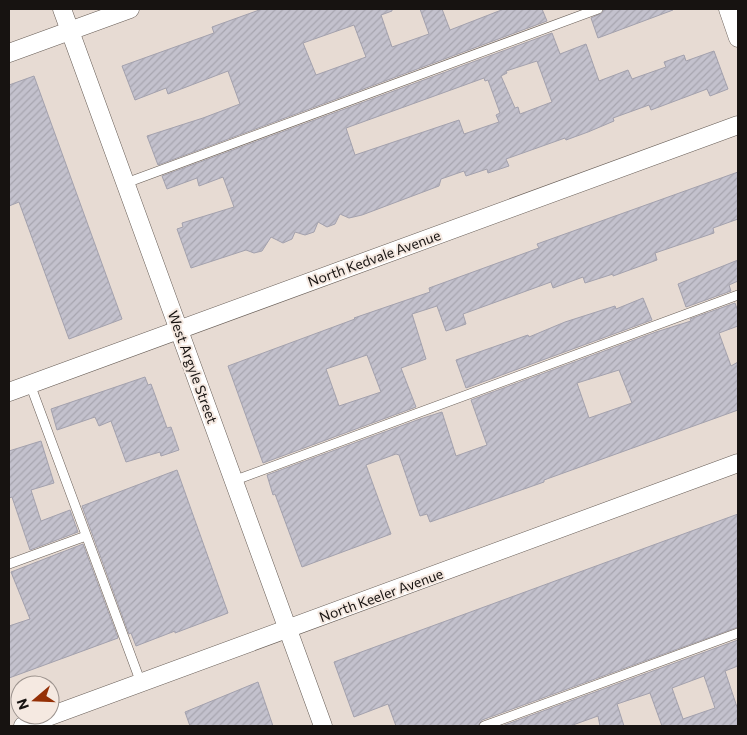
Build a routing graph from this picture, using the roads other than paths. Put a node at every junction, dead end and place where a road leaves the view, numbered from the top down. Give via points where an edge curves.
1 (62, 9) edge
2 (130, 9) edge
3 (598, 9) edge
4 (728, 9) edge
5 (70, 31) junction
6 (738, 38) edge
7 (9, 53) edge
8 (738, 125) edge
9 (126, 183) junction
10 (738, 295) edge
11 (179, 330) junction
12 (30, 384) junction
13 (9, 392) edge
14 (738, 463) edge
15 (233, 481) junction
16 (86, 536) junction
17 (9, 564) edge
18 (287, 629) junction
19 (738, 633) edge
20 (141, 683) junction
21 (23, 726) edge
22 (323, 726) edge
23 (484, 726) edge

1 - 5 street, West Argyle Street
2 - 5 street
3 - 9 lane
4 - 6 street
5 - 7 street
5 - 9 street, West Argyle Street
8 - 11 street, North Kedvale Avenue
9 - 11 street, West Argyle Street
10 - 15 lane
11 - 12 street, North Kedvale Avenue
11 - 15 street, West Argyle Street
12 - 13 street, North Kedvale Avenue
12 - 16 lane
14 - 18 street, North Keeler Avenue
15 - 18 street, West Argyle Street
16 - 17 lane
16 - 20 lane
18 - 20 street, North Keeler Avenue
18 - 22 street, West Argyle Street
19 - 23 lane
20 - 21 street, North Keeler Avenue

